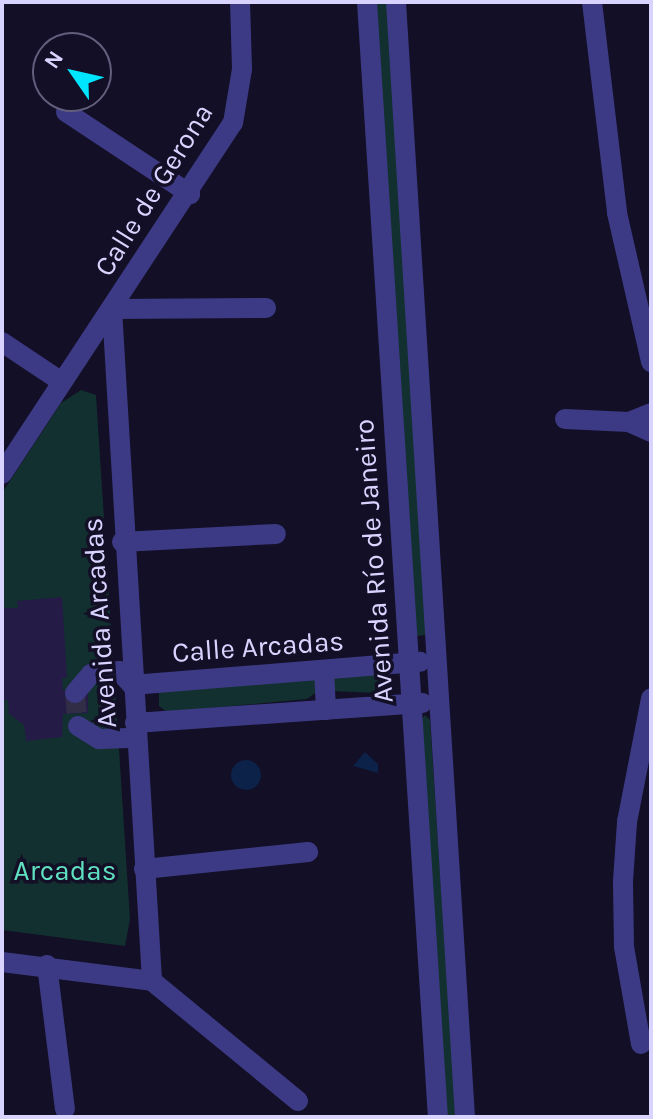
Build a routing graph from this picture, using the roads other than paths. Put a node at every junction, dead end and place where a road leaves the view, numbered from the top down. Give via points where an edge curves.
1 (240, 2) edge
2 (367, 2) edge
3 (396, 2) edge
4 (592, 2) edge
5 (66, 112) dead end
6 (190, 194) junction
7 (266, 308) dead end
8 (112, 309) junction
9 (2, 342) edge
10 (651, 362) edge
11 (62, 382) junction
12 (651, 413) edge
13 (565, 419) dead end
14 (629, 422) junction
15 (651, 432) edge
16 (2, 474) edge
17 (276, 534) dead end
18 (122, 542) junction
19 (436, 661) junction
20 (409, 663) junction
21 (324, 670) junction
22 (132, 685) junction
23 (75, 693) dead end
24 (651, 698) edge
25 (439, 702) junction
26 (411, 704) junction
27 (326, 710) junction
28 (78, 726) dead end
29 (135, 730) junction
30 (308, 852) dead end
31 (144, 869) junction
32 (2, 962) edge
33 (47, 965) junction
34 (152, 981) junction
35 (641, 1044) dead end
36 (298, 1101) dead end
37 (65, 1109) dead end
38 (438, 1117) edge
39 (465, 1117) edge

1 - 6 street, Calle de Gerona via 240,99 233,123
2 - 20 street, Avenida Río de Janeiro
3 - 19 street, Avenida Río de Janeiro
4 - 10 street via 617,213
5 - 6 street
6 - 8 street, Calle de Gerona
7 - 8 street
8 - 11 street
8 - 18 street, Avenida Arcadas
9 - 11 street
11 - 16 street
12 - 14 street
13 - 14 street
14 - 15 street
17 - 18 street
18 - 22 street, Avenida Arcadas
19 - 20 street, Calle Arcadas
19 - 25 street, Avenida Río de Janeiro
20 - 21 street, Calle Arcadas
20 - 26 street, Avenida Río de Janeiro
21 - 22 street, Calle Arcadas
21 - 27 street
22 - 23 street via 119,671 91,674
22 - 29 street, Avenida Arcadas
24 - 35 street via 627,822 623,881 624,947
25 - 26 street
25 - 39 street, Avenida Río de Janeiro
26 - 27 street
26 - 38 street, Avenida Río de Janeiro
27 - 29 street
28 - 29 street via 99,739
29 - 31 street, Avenida Arcadas
30 - 31 street
31 - 34 street, Avenida Arcadas
32 - 33 street
33 - 34 street
33 - 37 street
34 - 36 street

